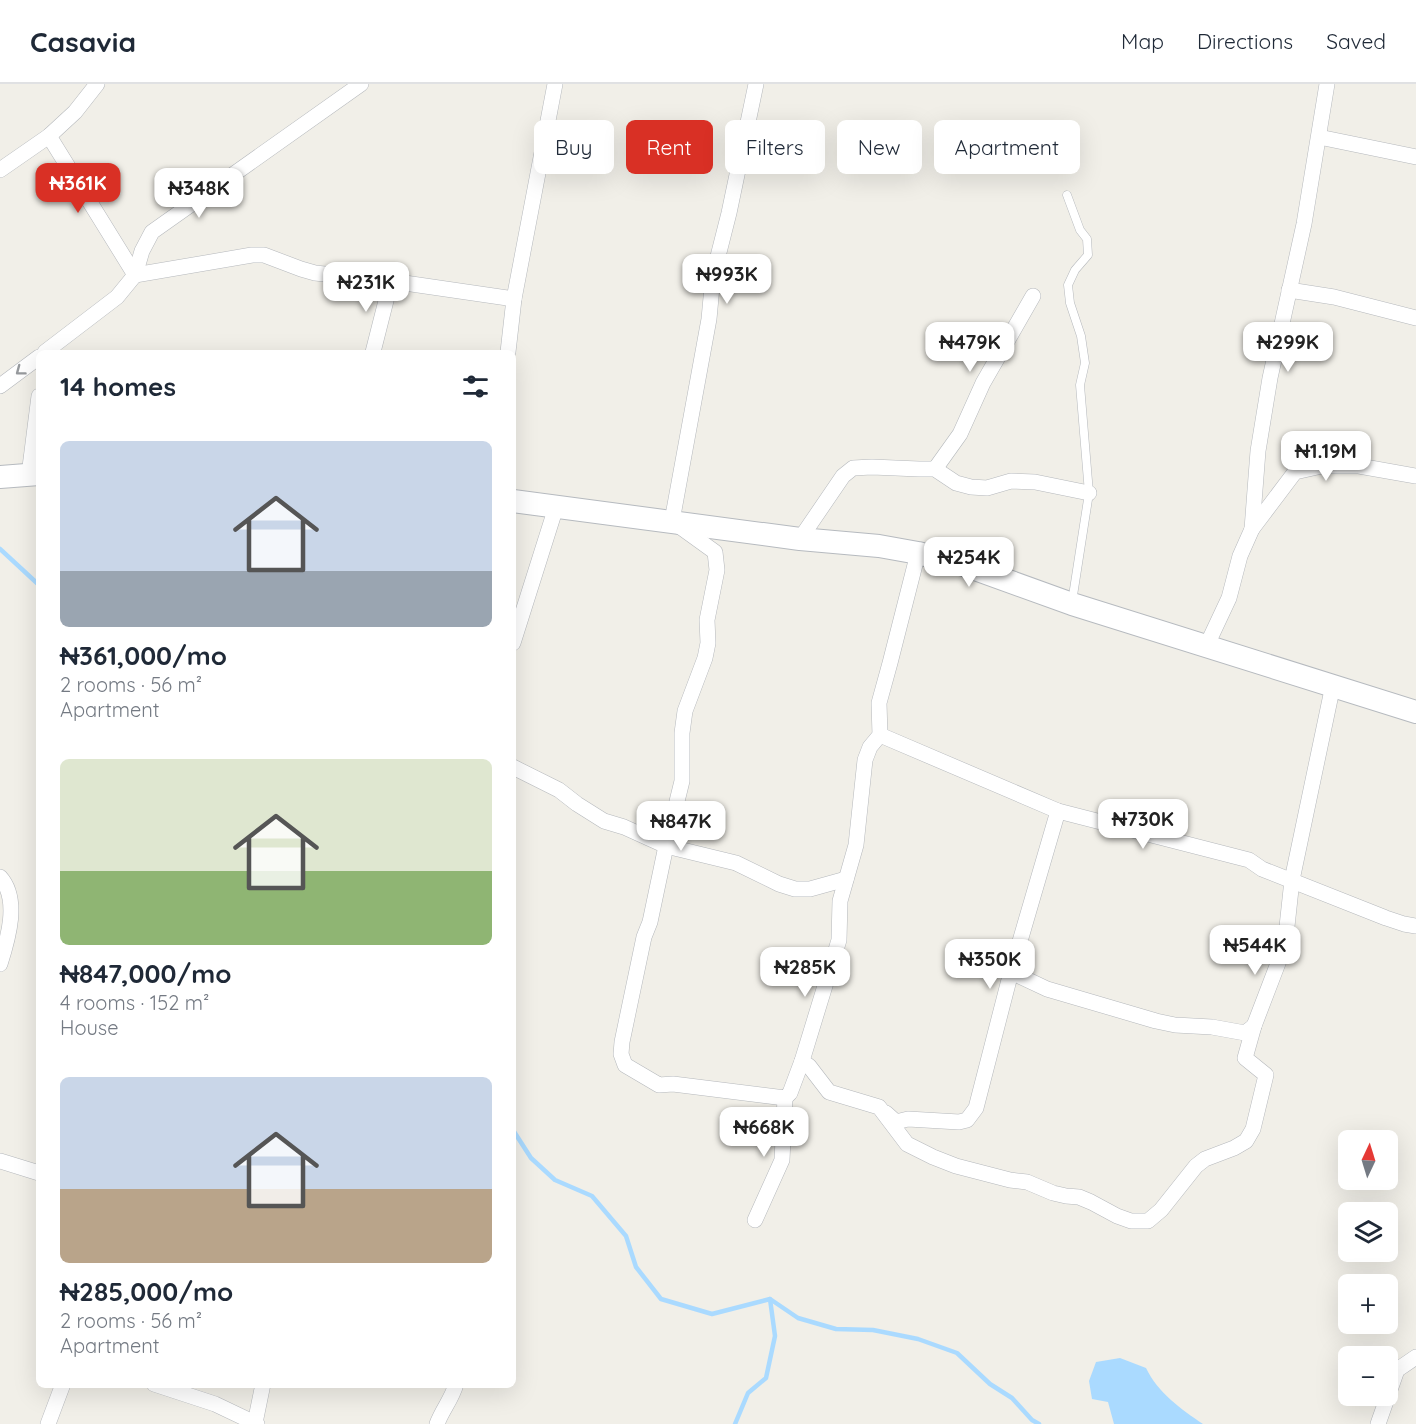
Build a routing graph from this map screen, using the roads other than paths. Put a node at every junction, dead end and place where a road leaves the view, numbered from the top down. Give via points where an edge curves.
1 (97, 84) edge
2 (361, 84) edge
3 (555, 84) edge
4 (756, 84) edge
5 (1327, 84) edge
6 (49, 136) junction
7 (1319, 137) junction
8 (1416, 157) edge
9 (0, 170) edge
10 (1067, 195) dead end
11 (135, 275) junction
12 (391, 281) junction
13 (1289, 290) junction
14 (1033, 296) dead end
15 (514, 299) junction
16 (1416, 318) edge
17 (48, 350) edge
18 (374, 350) edge
19 (508, 350) edge
20 (36, 359) edge
21 (0, 386) edge
22 (36, 443) edge
23 (935, 469) junction
24 (34, 474) edge
25 (1416, 476) edge
26 (0, 477) edge
27 (1089, 493) junction
28 (516, 501) edge
29 (556, 507) junction
30 (672, 521) junction
31 (1252, 529) junction
32 (800, 539) junction
33 (918, 553) junction
34 (1072, 604) junction
35 (516, 634) edge
36 (1206, 647) junction
37 (1333, 685) junction
38 (1416, 712) edge
39 (880, 735) junction
40 (516, 768) edge
41 (1058, 811) junction
42 (666, 846) junction
43 (0, 877) edge
44 (846, 879) junction
45 (1292, 880) junction
46 (1416, 926) edge
47 (0, 964) edge
48 (1011, 972) junction
49 (1254, 1026) junction
50 (802, 1061) junction
51 (785, 1098) junction
52 (879, 1107) junction
53 (0, 1161) edge
54 (36, 1172) edge
55 (755, 1220) dead end
56 (1416, 1357) edge
57 (62, 1388) edge
58 (166, 1388) edge
59 (262, 1388) edge
60 (456, 1388) edge
61 (48, 1424) edge
62 (256, 1424) edge
63 (437, 1424) edge
64 (1378, 1424) edge

1 - 6 street
2 - 11 street via 152,232
3 - 15 street
4 - 30 street via 713,276 709,319
5 - 7 street
6 - 9 street
6 - 11 street
7 - 8 street
7 - 13 street
10 - 27 lane via 1087,239 1088,255 1068,285 1085,363 1080,385
11 - 12 street via 264,255 315,273
11 - 17 street via 117,297
12 - 15 street
12 - 18 street
13 - 16 street
13 - 31 street via 1258,451
14 - 23 street via 983,383 960,434
15 - 19 street
20 -> 21 street
22 - 24 street
23 - 27 street via 956,483 971,487 1035,482
23 - 32 street via 854,468 843,476
24 - 26 main road
25 - 31 street via 1359,466 1322,466 1295,472
27 - 34 lane
28 - 29 main road
29 - 30 main road
29 - 35 street
30 - 32 main road
30 - 42 street via 715,552 717,570 707,620 705,658 685,711 682,782
31 - 36 street via 1229,597
32 - 33 main road
33 - 34 main road via 962,564
33 - 39 street via 879,703
34 - 36 main road
36 - 37 main road
37 - 38 main road
37 - 45 street
39 - 41 street
39 - 44 street via 865,760 856,845
40 - 42 street via 559,790 604,821
41 - 45 street via 1249,860
41 - 48 street
42 - 44 street via 736,863 795,889
42 - 51 street via 622,1042 625,1065 659,1085
43 - 47 street via 11,905 9,936
44 - 50 street via 840,901 839,940
45 - 46 street
45 - 49 street via 1285,945
48 - 49 street via 1047,989 1175,1025 1212,1026 1245,1033
48 - 52 street via 976,1108 967,1120 896,1122
49 - 52 street via 1245,1058 1266,1075 1253,1129 1246,1141 1196,1166 1148,1221 1131,1221 1079,1197 941,1160 907,1144
50 - 51 street
50 - 52 street via 829,1092
51 - 55 street via 782,1160
53 - 54 street
56 - 64 street via 1397,1370
57 - 61 street
58 - 62 street via 215,1404
59 - 62 street
60 - 63 street

